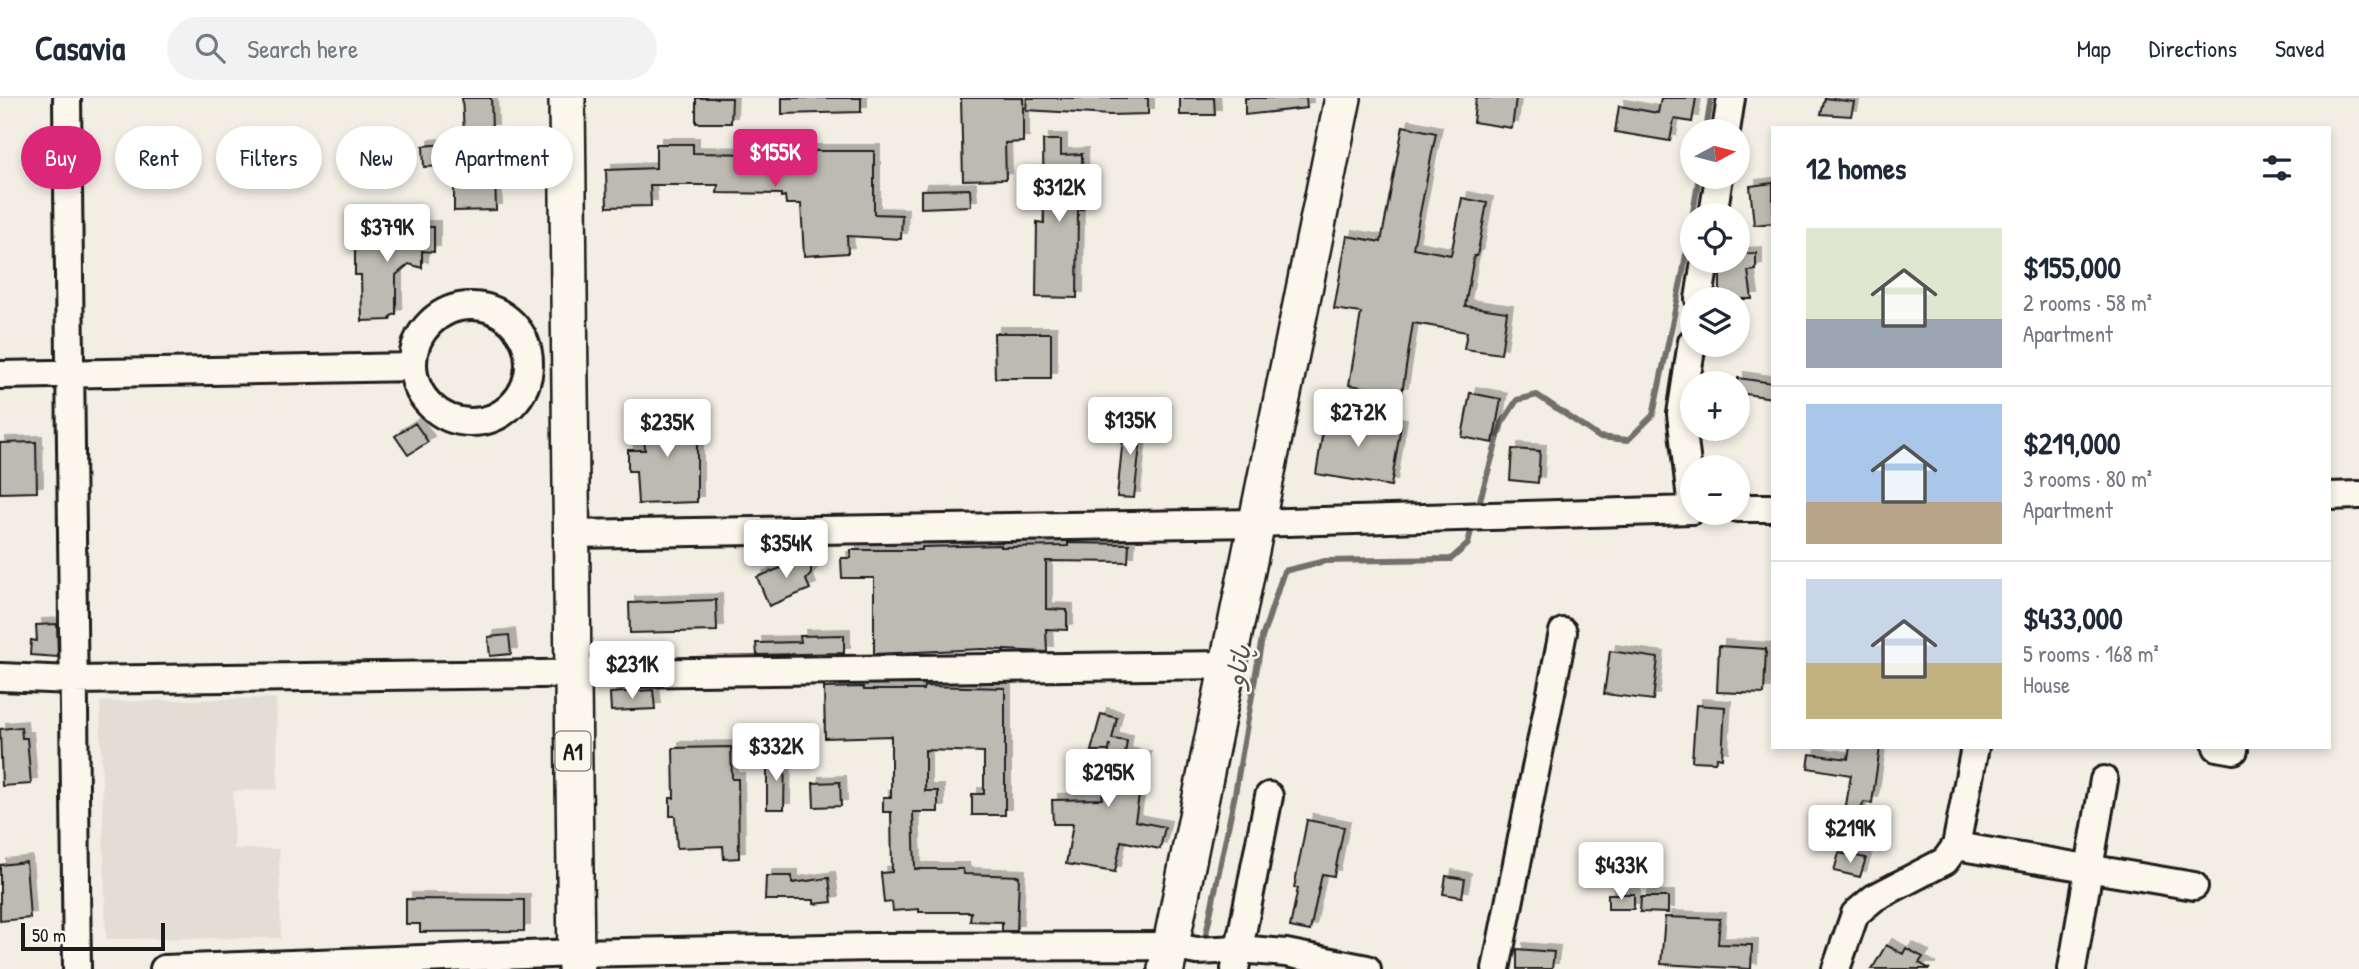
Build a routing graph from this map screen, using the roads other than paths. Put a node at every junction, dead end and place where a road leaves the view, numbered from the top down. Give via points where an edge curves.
1 (67, 98) edge
2 (567, 98) edge
3 (1343, 98) edge
4 (1731, 98) edge
5 (1728, 119) edge
6 (1690, 357) edge
7 (569, 360) junction
8 (530, 361) junction
9 (413, 367) junction
10 (70, 373) junction
11 (0, 374) edge
12 (1686, 455) edge
13 (2359, 495) edge
14 (2331, 496) edge
15 (1750, 508) edge
16 (1771, 508) edge
17 (1680, 509) edge
18 (1256, 523) junction
19 (570, 534) junction
20 (1563, 632) dead end
21 (1228, 665) junction
22 (572, 673) junction
23 (0, 677) edge
24 (73, 680) junction
25 (1975, 749) edge
26 (2104, 780) dead end
27 (1269, 796) dead end
28 (1956, 846) junction
29 (2089, 868) junction
30 (2194, 886) dead end
31 (1205, 956) edge
32 (576, 961) edge
33 (77, 969) edge
34 (164, 969) edge
35 (1367, 969) edge
36 (1496, 969) edge
37 (1836, 969) edge
38 (2072, 969) edge

1 - 10 street
2 - 7 main road
3 - 18 main road
4 - 5 street
6 - 12 street via 1681,414
7 - 8 street
7 - 19 main road
8 - 9 street via 518,399 485,421 445,416 429,404
8 - 9 street via 526,343 503,315 468,305 450,309 422,332
9 - 10 street
10 - 11 street
10 - 24 street
13 - 14 street
15 - 16 street
17 - 18 street
18 - 19 street
18 - 21 main road
19 - 22 main road, A1
20 - 36 street
21 - 22 street
21 - 31 main road
22 - 24 street
22 - 32 main road, A1
23 - 24 street
24 - 33 street
25 - 28 street
26 - 29 street
27 - 31 street
28 - 29 street
28 - 37 street via 1945,861 1874,898 1855,914
29 - 30 street
29 - 38 street
31 - 32 street via 873,947
31 - 35 street via 1286,953
32 - 34 street

